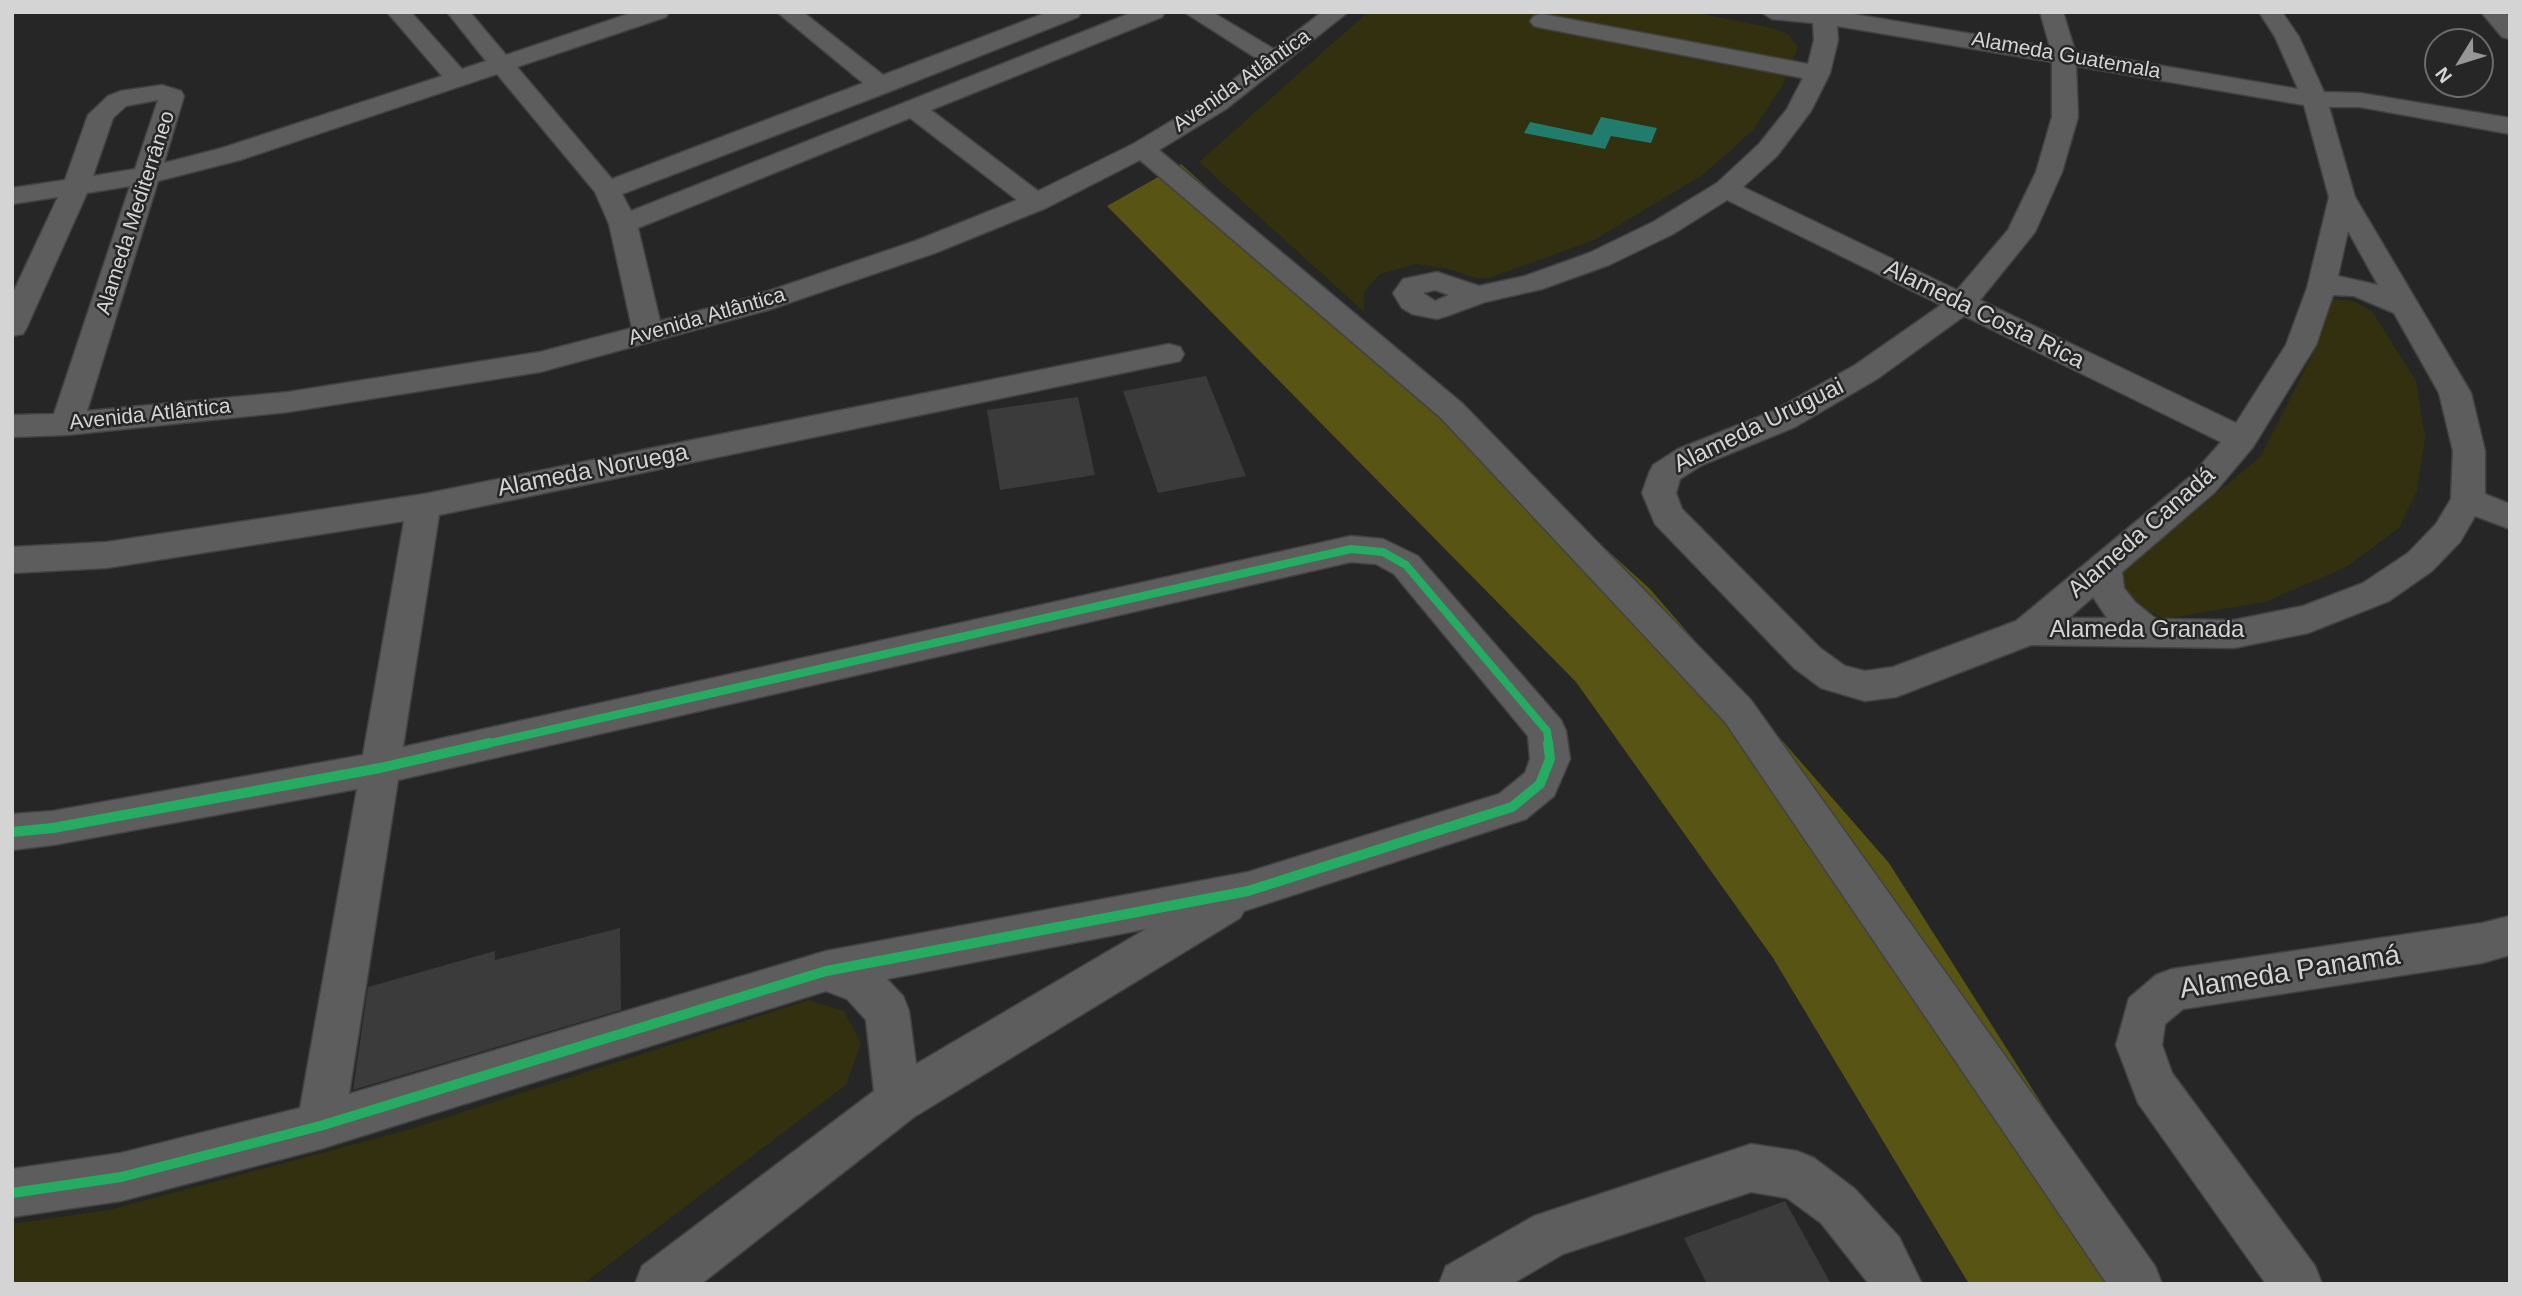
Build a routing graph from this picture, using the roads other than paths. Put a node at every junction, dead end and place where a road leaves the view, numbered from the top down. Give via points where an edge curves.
1 (398, 12) edge
2 (458, 12) edge
3 (658, 12) edge
4 (788, 12) edge
5 (1070, 12) edge
6 (1154, 12) edge
7 (1195, 12) edge
8 (1337, 12) edge
9 (1772, 12) edge
10 (1899, 12) edge
11 (2270, 12) edge
12 (2492, 12) edge
13 (1824, 15) edge
14 (1542, 21) dead end
15 (2510, 33) edge
16 (2058, 36) edge
17 (1276, 60) junction
18 (503, 64) junction
19 (1818, 73) junction
20 (458, 79) junction
21 (882, 86) junction
22 (2311, 91) junction
23 (913, 108) junction
24 (2510, 126) edge
25 (1142, 149) junction
26 (149, 176) junction
27 (76, 187) junction
28 (1726, 189) junction
29 (607, 190) junction
30 (12, 196) edge
31 (2342, 197) junction
32 (1036, 202) junction
33 (623, 224) junction
34 (2321, 288) junction
35 (1477, 295) dead end
36 (1961, 304) junction
37 (2402, 306) junction
38 (12, 327) edge
39 (648, 334) junction
40 (1169, 355) dead end
41 (66, 424) junction
42 (12, 426) edge
43 (2242, 439) junction
44 (2468, 500) junction
45 (425, 506) junction
46 (2510, 517) edge
47 (12, 560) edge
48 (2104, 570) junction
49 (2029, 631) junction
50 (2150, 634) junction
51 (1807, 658) joint
52 (380, 768) junction
53 (12, 832) edge
54 (1248, 891) junction
55 (2510, 935) edge
56 (826, 971) junction
57 (898, 1101) junction
58 (320, 1126) junction
59 (12, 1193) edge
60 (660, 1284) edge
61 (1464, 1284) edge
62 (1897, 1284) edge
63 (2137, 1284) edge
64 (2297, 1284) edge

1 - 20 street
2 - 18 street
3 - 18 street
4 - 21 street
5 - 21 street
6 - 23 street
7 - 17 street
8 - 17 street, Avenida Atlântica
9 - 13 street, Alameda Guatemala
10 - 16 street, Alameda Guatemala
11 - 22 street via 2287,37
12 - 15 street
13 - 16 street, Alameda Guatemala
13 - 19 street via 1826,40
14 - 19 street
16 - 22 street, Alameda Guatemala
16 - 36 street, Alameda Uruguai via 2065,117 2049,172 2021,232
17 - 25 street, Avenida Atlântica via 1217,104
18 - 20 street
18 - 29 street
19 - 28 street via 1798,111 1768,150
20 - 26 street via 231,154
21 - 29 street
22 - 24 street, Alameda Guatemala
22 - 31 street
23 - 32 street
23 - 33 street
25 - 32 street, Avenida Atlântica
25 - 63 street via 1452,411 1738,711
26 - 27 street
26 - 27 street, Alameda Mediterrâneo via 171,107 172,96 162,92 117,101 100,116
26 - 41 street, Alameda Mediterrâneo
27 - 30 street
27 - 38 street, Alameda Mediterrâneo
28 - 35 street via 1663,228 1599,259 1532,283
28 - 36 street, Alameda Costa Rica
29 - 33 street
31 - 34 street, Alameda Canadá
31 - 37 street
32 - 39 street, Avenida Atlântica via 925,247 758,304
33 - 39 street
34 - 37 street via 2360,288
34 - 43 street, Alameda Canadá via 2301,345
36 - 43 street, Alameda Costa Rica
36 - 51 street, Alameda Uruguai via 1866,372 1795,412 1690,457 1665,473 1659,493 1667,514
37 - 44 street via 2455,393 2469,451
39 - 41 street, Avenida Atlântica via 540,362 288,402
40 - 45 street, Alameda Noruega
41 - 42 street, Avenida Atlântica
43 - 48 street, Alameda Canadá via 2203,484
44 - 46 street
44 - 50 street, Alameda Granada via 2448,533 2420,562 2376,592 2308,620 2234,634
45 - 47 street, Alameda Noruega via 107,555
45 - 52 street
48 - 49 street, Alameda Canadá
48 - 50 street via 2107,591 2122,612
49 - 50 street, Alameda Granada
49 - 51 street, Alameda Granada via 1896,682 1865,686 1835,678
52 - 53 street
52 - 54 street via 1325,554 1351,549 1382,552 1406,565 1547,731 1550,759 1540,784 1513,807
52 - 58 street
54 - 56 street
54 - 57 street
55 - 64 street, Alameda Panamá via 2172,990 2145,1013 2139,1045 2154,1087
56 - 57 street via 862,984 887,1011
56 - 58 street
57 - 60 street
58 - 59 street via 121,1177
61 - 62 street via 1551,1233 1752,1168 1797,1175 1838,1206 1881,1255

